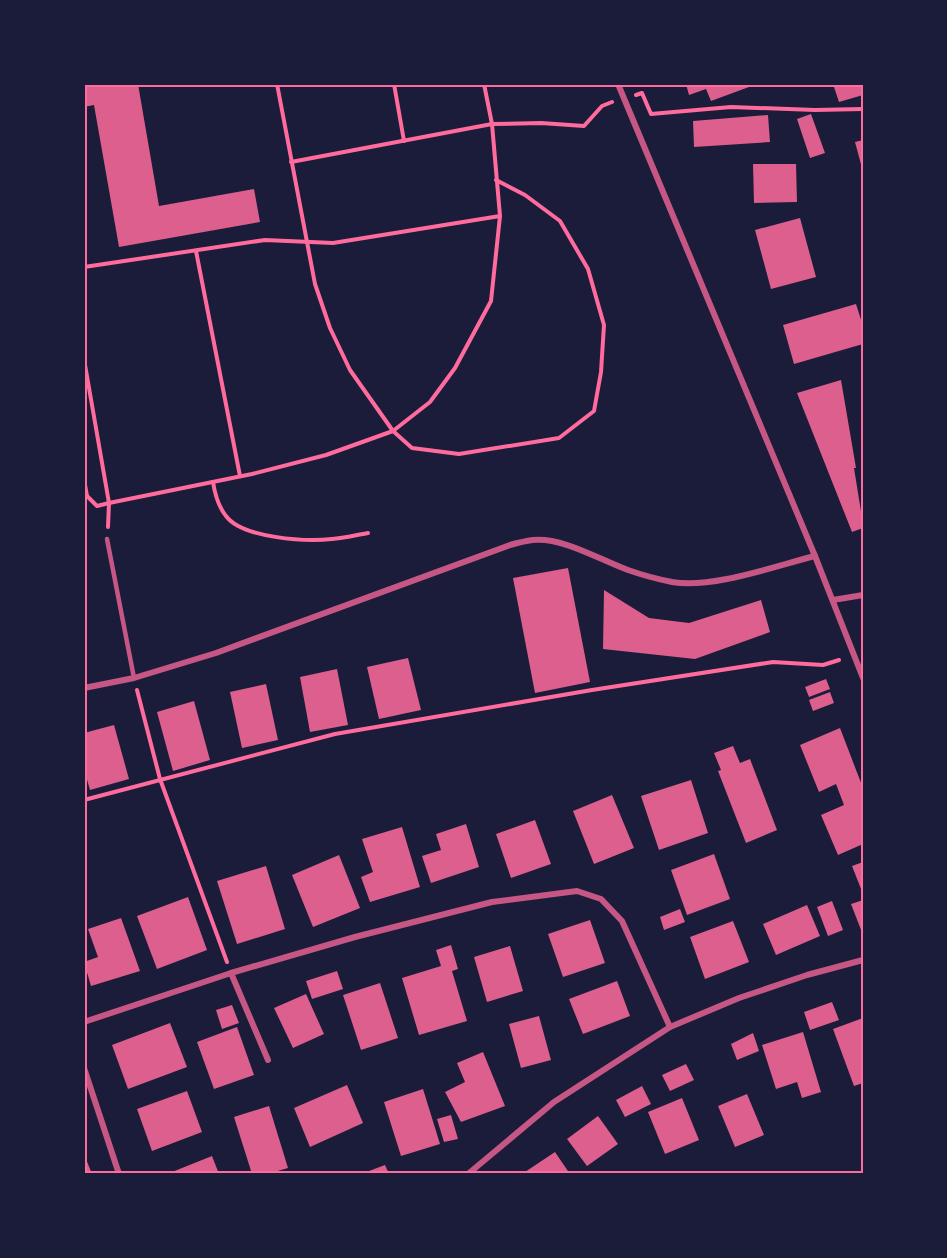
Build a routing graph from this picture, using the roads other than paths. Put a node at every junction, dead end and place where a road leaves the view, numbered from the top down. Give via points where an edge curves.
1 (618, 84) edge
2 (107, 539) road end
3 (815, 556) junction
4 (863, 595) edge
5 (833, 600) junction
6 (134, 678) junction
7 (863, 678) edge
8 (84, 688) edge
9 (863, 960) edge
10 (231, 973) junction
11 (84, 1022) edge
12 (670, 1027) junction
13 (268, 1060) dead end
14 (84, 1068) edge
15 (472, 1172) edge
16 (118, 1174) edge

1 - 3 street
2 - 6 lane
3 - 5 street
3 - 6 street via 729,578 674,582 627,570 578,549 534,540 510,545 216,653
4 - 5 street
5 - 7 street
6 - 8 street
9 - 12 street via 740,998
10 - 11 street
10 - 12 street via 492,902 577,891 601,899 622,921
10 - 13 street
12 - 15 street via 554,1102
14 - 16 street

